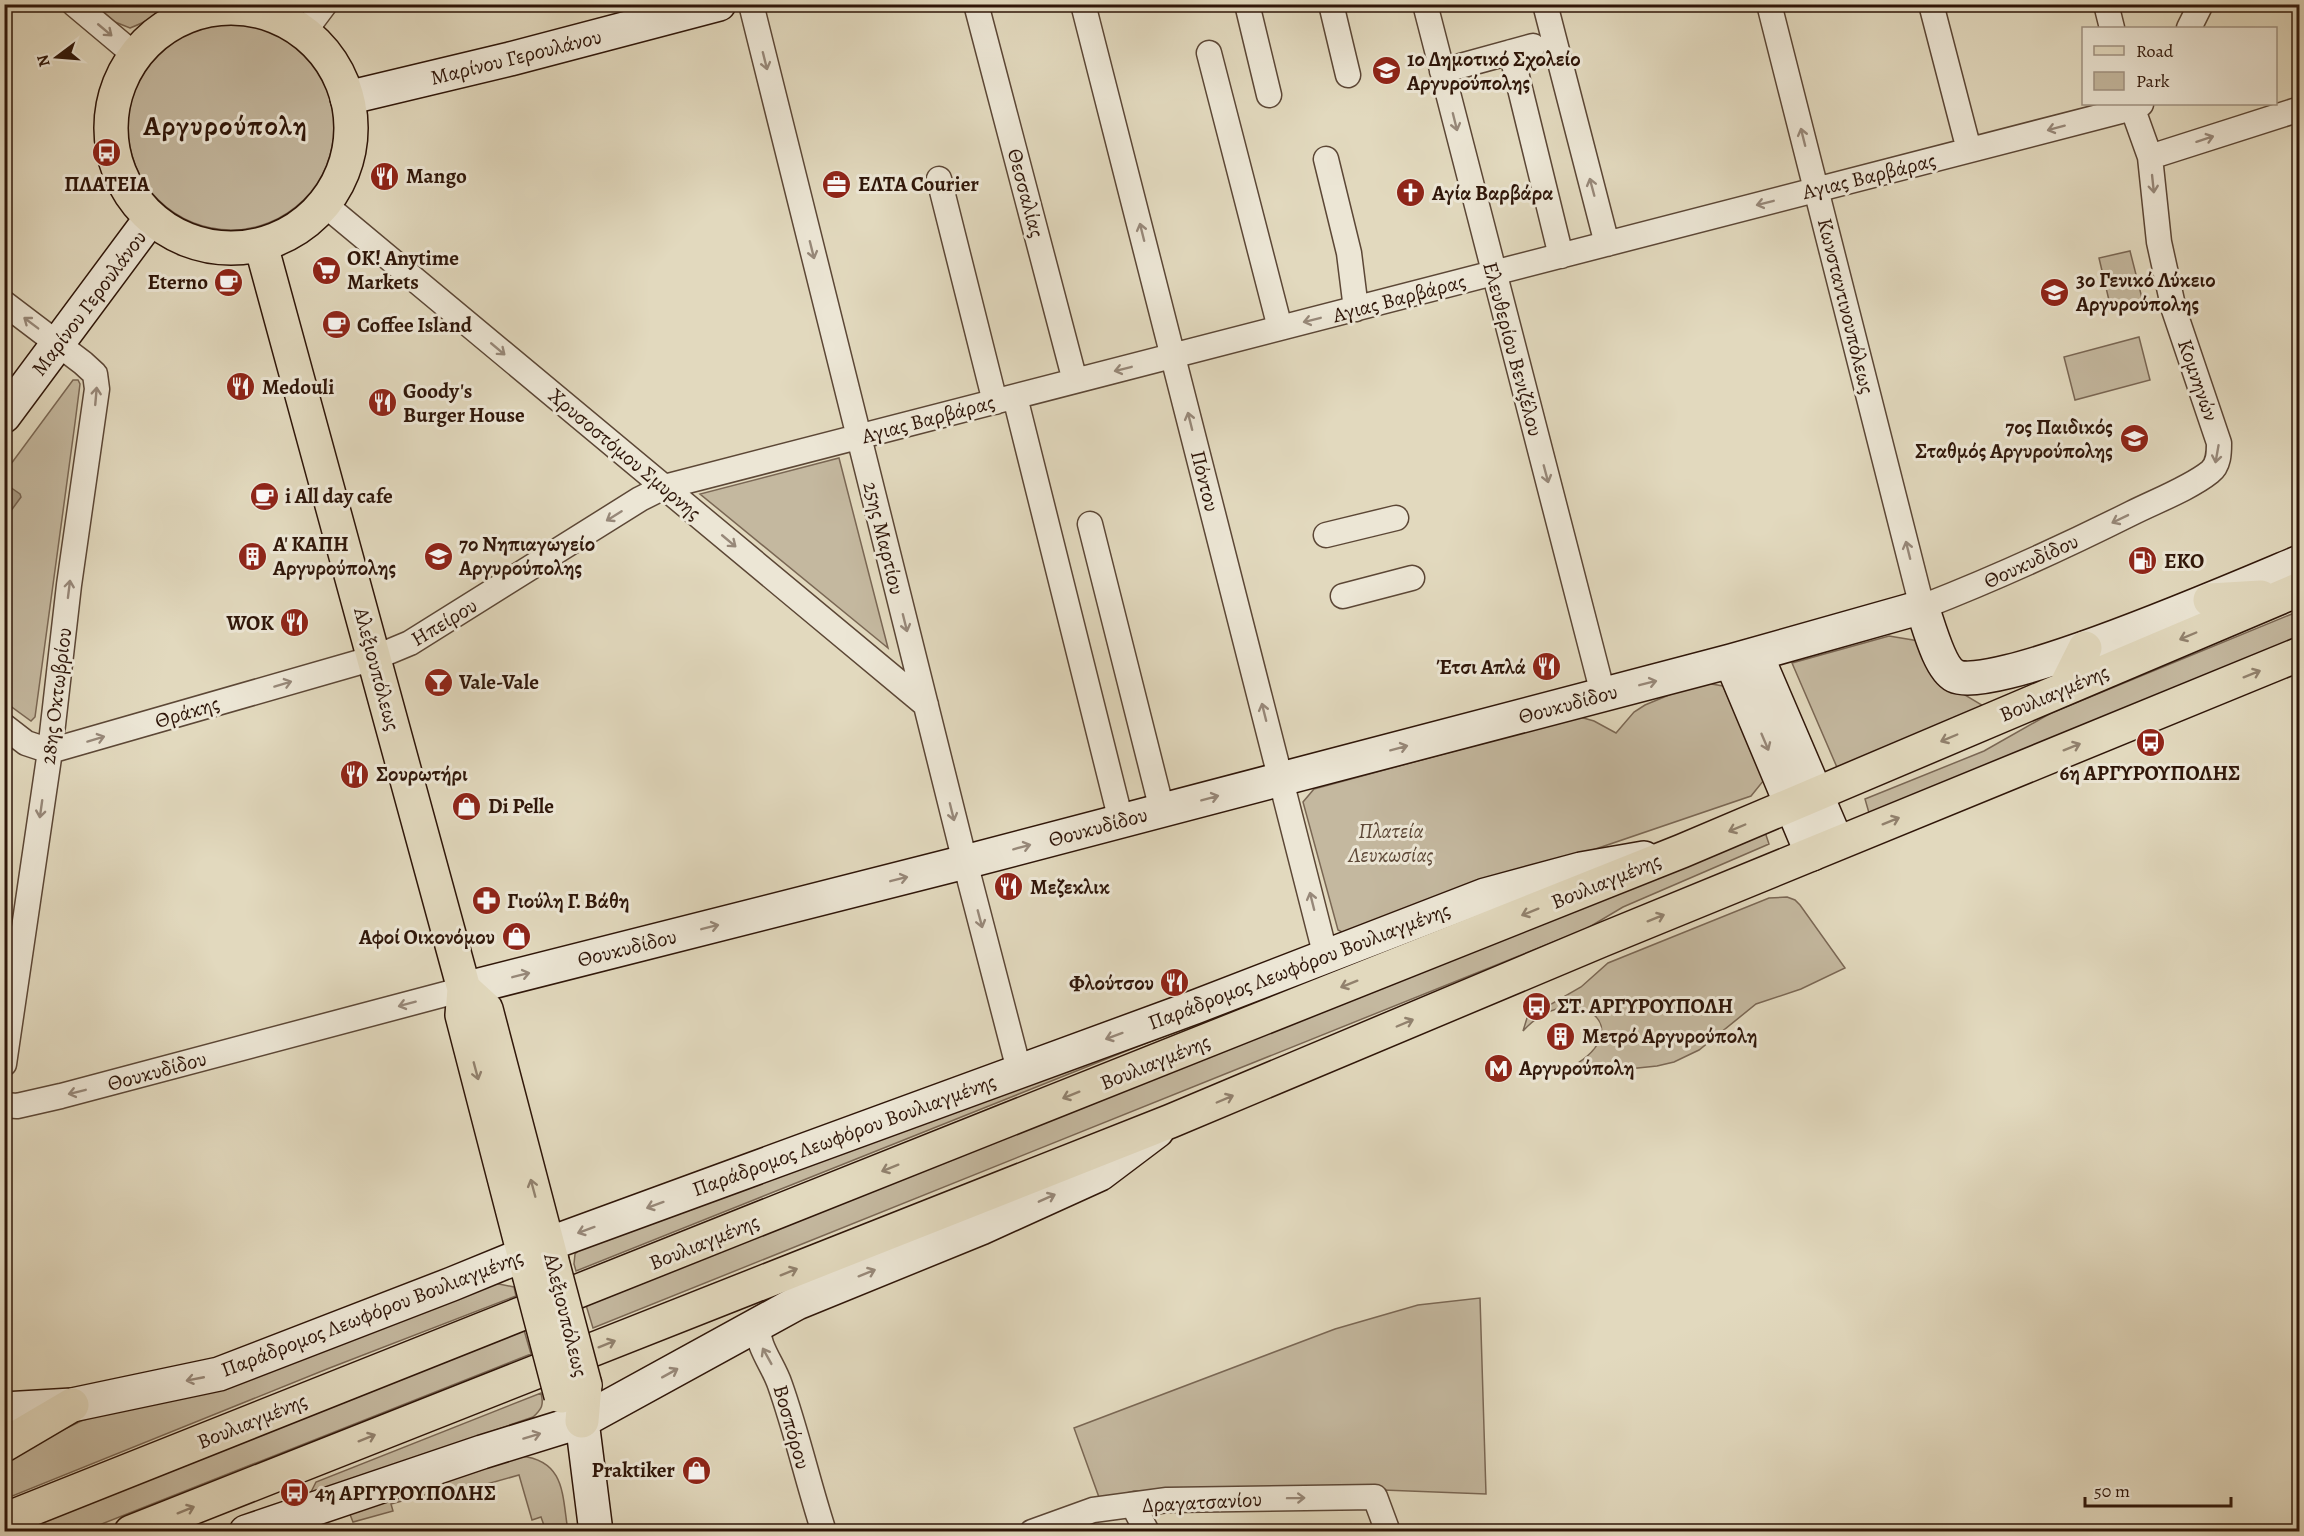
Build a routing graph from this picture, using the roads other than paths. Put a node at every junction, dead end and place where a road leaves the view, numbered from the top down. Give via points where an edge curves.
1 (74, 4) edge
2 (325, 4) edge
3 (719, 4) edge
4 (751, 4) edge
5 (976, 4) edge
6 (1083, 4) edge
7 (1246, 4) edge
8 (1330, 4) edge
9 (1425, 4) edge
10 (1545, 4) edge
11 (1769, 4) edge
12 (1931, 4) edge
13 (2106, 4) edge
14 (2201, 4) edge
15 (202, 8) edge
16 (2112, 27) edge
17 (2190, 27) edge
18 (304, 32) junction
19 (1209, 53) dead end
20 (136, 56) junction
21 (1442, 71) junction
22 (1348, 75) dead end
23 (1269, 95) dead end
24 (347, 98) junction
25 (2135, 105) edge
26 (2300, 109) edge
27 (1969, 150) junction
28 (2150, 157) junction
29 (1326, 159) dead end
30 (939, 179) dead end
31 (1816, 190) junction
32 (324, 204) junction
33 (152, 218) junction
34 (1607, 244) junction
35 (261, 245) junction
36 (1562, 256) junction
37 (1493, 273) junction
38 (4, 303) edge
39 (1356, 309) junction
40 (1280, 328) junction
41 (58, 344) junction
42 (1174, 356) junction
43 (1075, 381) junction
44 (1005, 400) junction
45 (4, 416) edge
46 (859, 437) junction
47 (664, 487) junction
48 (2172, 493) joint
49 (1396, 518) dead end
50 (1090, 524) dead end
51 (1326, 535) dead end
52 (2300, 562) edge
53 (1412, 578) dead end
54 (2292, 592) edge
55 (1343, 596) dead end
56 (2210, 600) junction
57 (1923, 607) junction
58 (2085, 648) junction
59 (2300, 654) edge
60 (374, 658) junction
61 (1744, 658) junction
62 (2065, 688) junction
63 (1604, 694) junction
64 (926, 705) junction
65 (4, 726) edge
66 (50, 751) junction
67 (1281, 779) junction
68 (1803, 799) junction
69 (1162, 810) junction
70 (1121, 821) junction
71 (1825, 848) junction
72 (1682, 851) junction
73 (965, 862) junction
74 (1326, 957) junction
75 (464, 989) junction
76 (4, 1064) edge
77 (1019, 1070) junction
78 (4, 1105) edge
79 (1171, 1121) junction
80 (538, 1258) junction
81 (758, 1325) junction
82 (72, 1405) junction
83 (4, 1409) edge
84 (582, 1421) junction
85 (4, 1445) edge
86 (1133, 1505) junction
87 (4, 1520) edge
88 (249, 1531) edge
89 (131, 1532) edge
90 (596, 1532) edge
91 (824, 1532) edge
92 (1032, 1532) edge
93 (1147, 1532) edge
94 (1388, 1532) edge

1 -> 20 street
2 - 18 street
3 - 24 street, Μαρίνου Γερουλάνου
4 -> 46 street, 25ης Μαρτίου
5 - 43 street, Θεσσαλίας
42 -> 6 street, Πόντου
7 - 23 street
8 - 22 street
9 - 21 street, Ελευθερίου Βενιζέλου
34 -> 10 street
31 -> 11 street, Κωνσταντινουπόλεως
12 - 27 street
13 - 16 street
14 - 17 street
15 - 18 main road via 250,10 276,17
15 - 20 main road via 157,34
18 - 24 main road via 337,72
19 - 40 street
20 - 33 main road via 116,95 112,138 121,174 134,198
21 - 36 street via 1522,49
21 -> 37 street, Ελευθερίου Βενιζέλου
24 - 32 main road via 351,128 347,161
25 -> 27 street, Αγιας Βαρβάρας
25 - 28 street, Κομνηνών
28 -> 26 street
27 - 31 street, Αγιας Βαρβάρας
28 -> 48 street, Κομνηνών via 2159,242 2174,310 2219,443 2212,471
29 - 39 street via 1349,253
30 - 44 street
31 -> 34 street, Αγιας Βαρβάρας
57 -> 31 street, Κωνσταντινουπόλεως
32 - 35 main road via 304,224
32 -> 47 street, Χρυσοστόμου Σμυρνης
33 - 35 main road via 170,232 203,245 238,249
33 - 41 street, Μαρίνου Γερουλάνου
34 - 36 street, Αγιας Βαρβάρας
35 - 60 main road, Αλεξιουπόλεως
36 - 37 street, Αγιας Βαρβάρας
37 - 39 street, Αγιας Βαρβάρας
37 -> 63 street, Ελευθερίου Βενιζέλου
41 -> 38 street, 28ης Οκτωβρίου
39 -> 40 street, Αγιας Βαρβάρας
40 - 42 street, Αγιας Βαρβάρας
41 - 45 street, Μαρίνου Γερουλάνου
66 -> 41 street, 28ης Οκτωβρίου via 97,389 95,374
42 -> 43 street, Αγιας Βαρβάρας
67 -> 42 street, Πόντου
43 - 44 street, Αγιας Βαρβάρας
44 - 46 street, Αγιας Βαρβάρας
44 - 70 street
46 - 47 street, Αγιας Βαρβάρας
46 -> 64 street, 25ης Μαρτίου
47 -> 60 street, Ηπείρου via 410,643
47 -> 64 street, Χρυσοστόμου Σμυρνης
48 -> 57 street, Θουκυδίδου via 2069,544
49 - 51 street
50 - 69 street
52 - 56 street
53 - 55 street
54 - 56 main road
54 -> 62 main road, Βουλιαγμένης
56 - 58 street
57 - 58 street via 1942,662 1956,677 2000,675
57 - 61 street, Θουκυδίδου
58 - 62 main road
71 -> 59 main road
66 -> 60 street, Θράκης
60 - 75 main road, Αλεξιουπόλεως
63 -> 61 street, Θουκυδίδου
61 - 68 street
62 -> 68 main road, Βουλιαγμένης
67 -> 63 street, Θουκυδίδου
64 -> 73 street, 25ης Μαρτίου
65 - 66 street via 26,743
66 -> 76 street, 28ης Οκτωβρίου
69 -> 67 street, Θουκυδίδου
74 -> 67 street, Πόντου
68 - 71 street
68 -> 72 main road, Βουλιαγμένης
69 - 70 street, Θουκυδίδου
73 -> 70 street, Θουκυδίδου
79 -> 71 main road
72 - 74 street, Παράδρομος Λεωφόρου Βουλιαγμένης via 1581,869 1485,895
72 -> 87 main road, Βουλιαγμένης
75 -> 73 street, Θουκυδίδου
73 -> 77 street, 25ης Μαρτίου
74 -> 77 street, Παράδρομος Λεωφόρου Βουλιαγμένης
75 -> 78 street, Θουκυδίδου via 81,1091 17,1106
75 - 80 main road, Αλεξιουπόλεως via 462,1015
77 -> 80 street, Παράδρομος Λεωφόρου Βουλιαγμένης
81 -> 79 street via 825,1291 981,1228 1100,1174
89 -> 79 main road
80 -> 82 street, Παράδρομος Λεωφόρου Βουλιαγμένης via 452,1284 219,1374
80 - 84 main road, Αλεξιουπόλεως, bridge
84 -> 81 street
91 -> 81 street, Βοσπόρου via 784,1397 760,1344
82 - 83 street, Παράδρομος Λεωφόρου Βουλιαγμένης
82 - 85 main road
88 -> 84 street
84 - 90 street
86 - 92 street, Δραγατσανίου via 1094,1510
86 - 93 street
86 -> 94 street, Δραγατσανίου via 1167,1500 1375,1497

